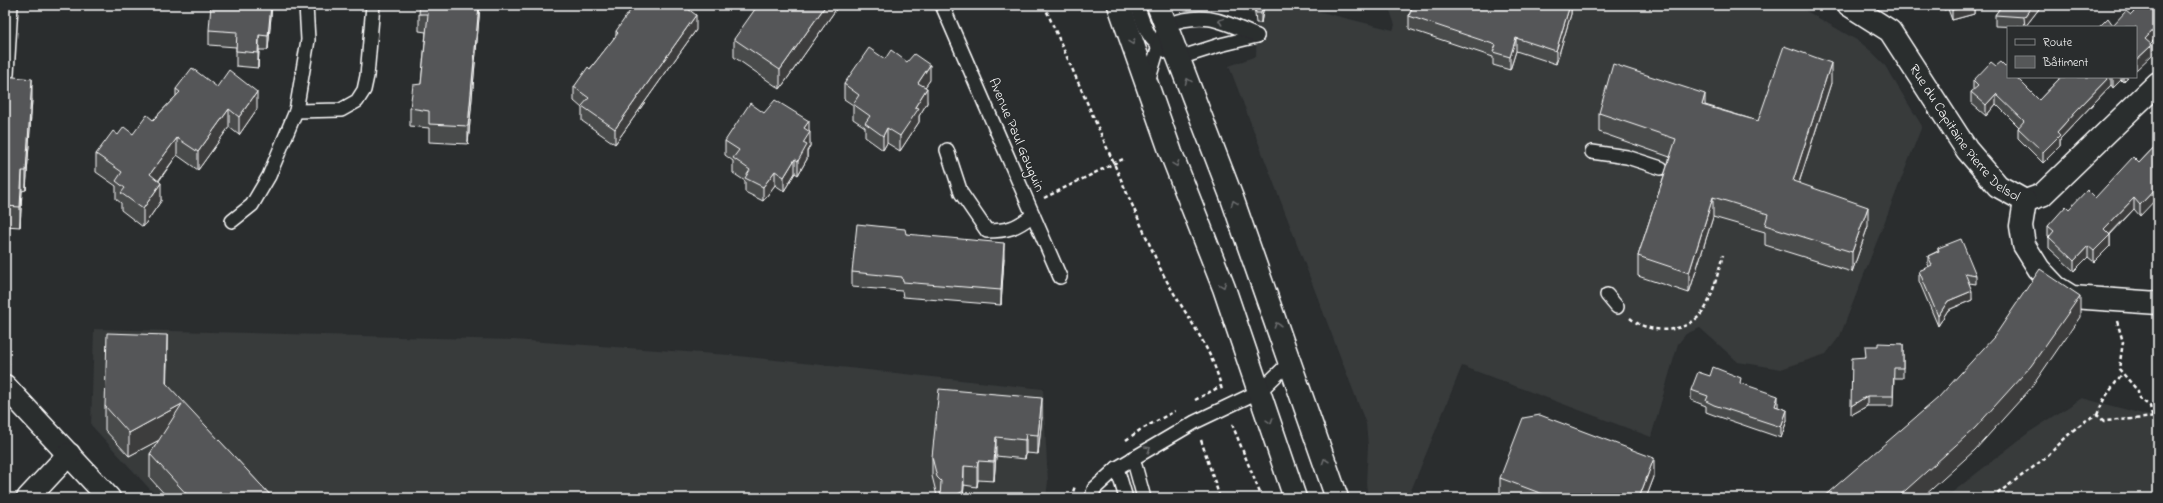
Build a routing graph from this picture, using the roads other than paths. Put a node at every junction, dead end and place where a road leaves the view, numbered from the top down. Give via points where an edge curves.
1 (11, 5) edge
2 (306, 5) edge
3 (373, 5) edge
4 (942, 5) edge
5 (1119, 5) edge
6 (1137, 5) edge
7 (1849, 5) edge
8 (1161, 15) edge
9 (1157, 46) junction
10 (1179, 58) junction
11 (7, 74) dead end
12 (1148, 82) junction
13 (2158, 83) edge
14 (296, 111) junction
15 (948, 150) dead end
16 (1592, 152) dead end
17 (1661, 168) dead end
18 (2025, 201) junction
19 (1031, 210) junction
20 (232, 221) dead end
21 (1060, 277) dead end
22 (1607, 295) dead end
23 (2158, 303) edge
24 (1617, 307) road end
25 (1290, 362) junction
26 (5, 386) edge
27 (1260, 391) junction
28 (69, 454) junction
29 (1133, 458) junction
30 (1117, 468) junction
31 (1095, 495) edge
32 (1294, 496) edge
33 (28, 498) edge
34 (109, 498) edge
35 (1126, 498) edge
36 (1144, 498) edge
37 (1337, 498) edge

1 - 11 lane
2 - 14 lane via 308,40
3 - 14 lane via 367,76 364,90 357,101 342,110
4 - 19 lane, Avenue Paul Gauguin
5 -> 12 main road
6 - 9 lane via 1147,32
7 - 18 main road, Rue du Capitaine Pierre Delsol via 1890,31 1967,150 1998,186
8 - 9 lane
8 - 10 main road
10 -> 8 lane via 1257,36 1218,19 1200,17 1178,20
9 - 10 lane
9 - 12 lane
25 -> 10 main road
12 -> 27 main road
13 - 18 main road, Rue du Capitaine Pierre Delsol via 2042,195
14 - 20 lane via 269,176 252,205
15 - 19 lane via 960,193 987,231 1004,231 1018,227
16 - 17 lane via 1627,157
18 - 23 main road via 2021,226 2024,245 2039,269 2056,287 2072,297
19 - 21 lane, Avenue Paul Gauguin
22 - 24 lane
25 - 27 lane
37 -> 25 main road
26 - 28 main road
29 -> 27 lane via 1195,422
27 -> 32 main road
28 - 33 main road
28 - 34 main road
29 - 30 lane
29 - 36 lane
30 - 31 lane
30 - 35 lane

